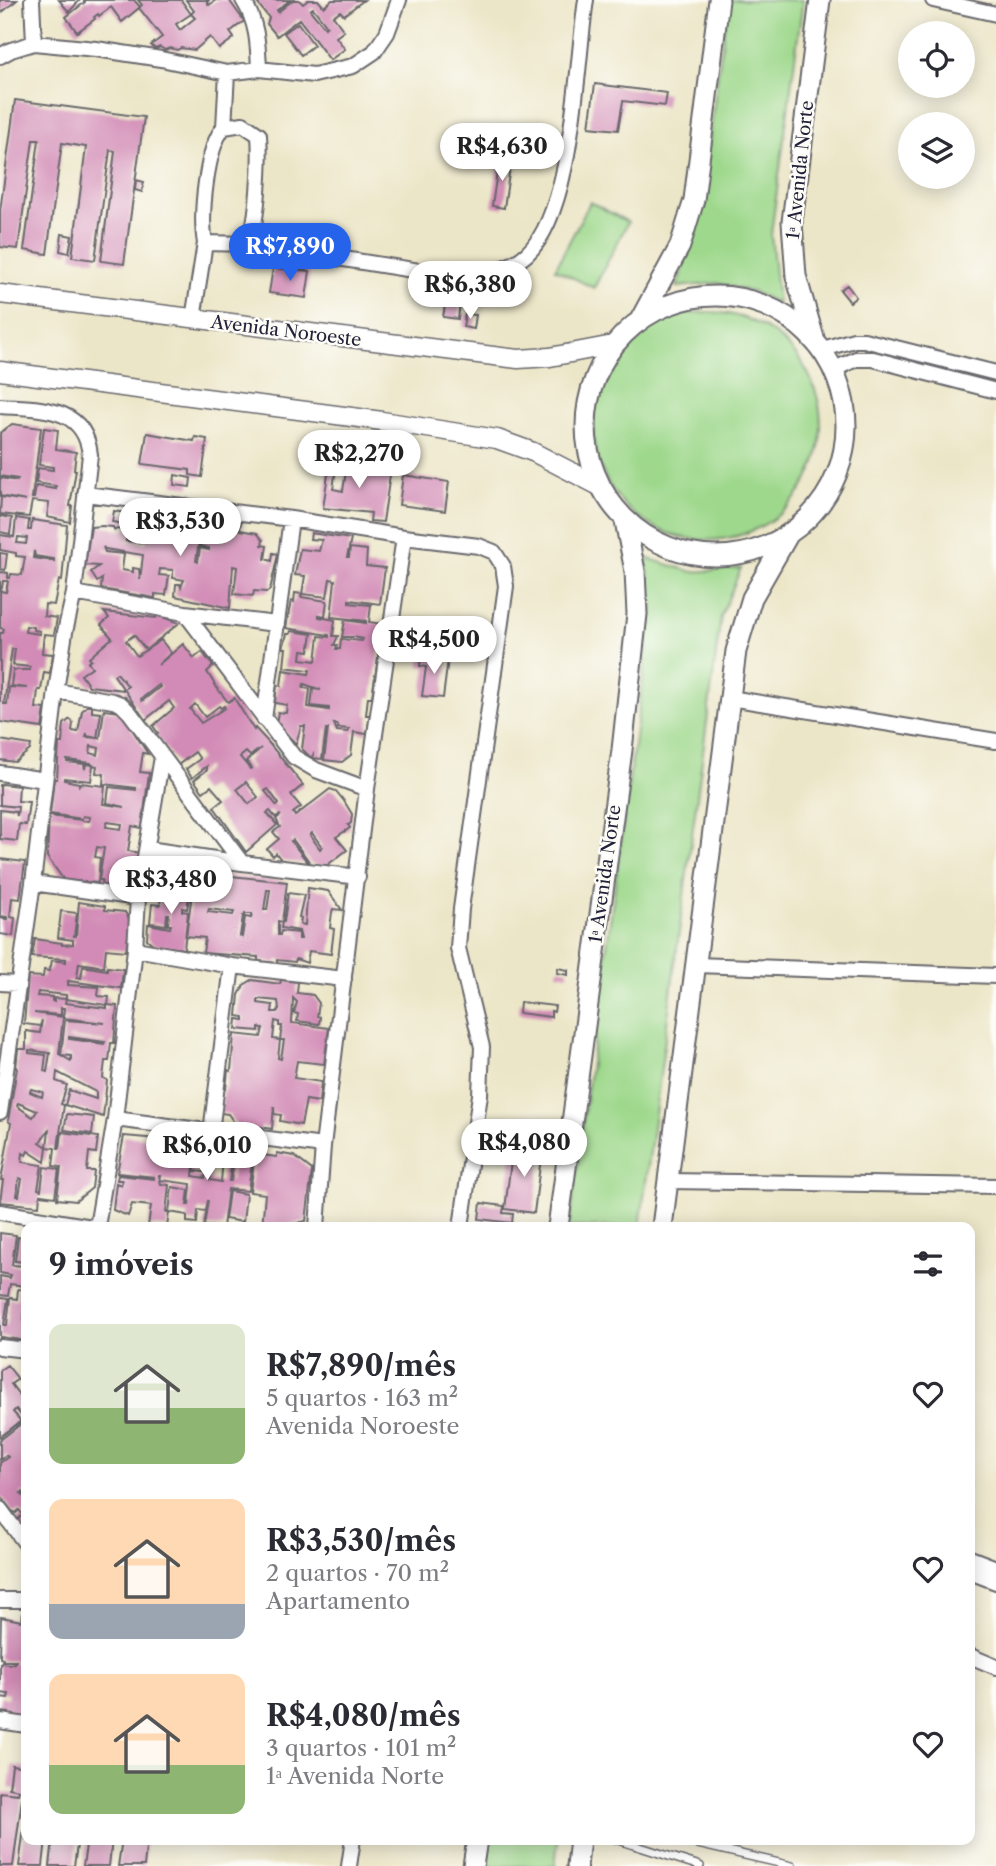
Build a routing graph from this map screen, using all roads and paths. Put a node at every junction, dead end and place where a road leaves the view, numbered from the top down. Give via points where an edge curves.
1 (32, 0) edge
2 (243, 0) edge
3 (399, 0) edge
4 (586, 0) edge
5 (719, 0) edge
6 (820, 0) edge
7 (933, 0) edge
8 (996, 14) edge
9 (34, 43) junction
10 (0, 56) edge
11 (259, 69) junction
12 (228, 73) junction
13 (224, 127) junction
14 (205, 243) junction
15 (249, 244) junction
16 (0, 294) edge
17 (193, 319) junction
18 (640, 320) junction
19 (818, 344) junction
20 (613, 345) junction
21 (835, 369) junction
22 (0, 371) edge
23 (996, 373) edge
24 (996, 391) edge
25 (0, 405) edge
26 (599, 486) junction
27 (85, 494) junction
28 (291, 519) junction
29 (625, 521) junction
30 (788, 535) junction
31 (404, 537) junction
32 (74, 593) junction
33 (185, 613) junction
34 (276, 624) junction
35 (56, 691) junction
36 (730, 698) junction
37 (264, 719) junction
38 (996, 741) edge
39 (162, 757) junction
40 (0, 773) edge
41 (45, 780) junction
42 (367, 789) junction
43 (148, 849) junction
44 (242, 863) junction
45 (358, 877) junction
46 (33, 883) junction
47 (138, 898) junction
48 (135, 949) junction
49 (696, 965) junction
50 (232, 966) junction
51 (996, 976) edge
52 (344, 979) junction
53 (0, 983) edge
54 (18, 985) junction
55 (2, 1080) edge
56 (0, 1112) edge
57 (115, 1119) junction
58 (211, 1132) junction
59 (323, 1146) junction
60 (668, 1181) junction
61 (996, 1186) edge
62 (0, 1212) edge
63 (61, 1222) edge
64 (98, 1222) edge
65 (317, 1222) edge
66 (462, 1222) edge
67 (559, 1222) edge
68 (663, 1222) edge
69 (0, 1347) edge
70 (21, 1350) edge
71 (0, 1509) edge
72 (21, 1537) edge
73 (975, 1560) edge
74 (996, 1568) edge
75 (975, 1574) edge
76 (996, 1582) edge
77 (0, 1600) edge
78 (21, 1600) edge
79 (975, 1658) edge
80 (996, 1667) edge
81 (0, 1721) edge
82 (21, 1724) edge
83 (352, 1845) edge
84 (476, 1845) edge
85 (579, 1845) edge
86 (634, 1845) edge
87 (702, 1845) edge
88 (349, 1866) edge
89 (473, 1866) edge
90 (577, 1866) edge
91 (700, 1866) edge
92 (792, 1866) edge

1 - 9 street
2 - 11 street via 257,35
3 - 11 street via 374,52 353,66 314,75
4 - 15 street via 563,175 553,213 526,255 475,276 450,276
5 - 18 main road via 694,200 680,246
6 - 19 main road, 1ᵃ Avenida Norte via 792,222 796,276
7 - 8 street
9 - 10 street
9 - 12 street via 96,48
11 - 12 street
12 - 13 street
13 - 14 street via 217,135 208,168 202,228
13 - 15 street via 243,124 258,135 254,229
14 - 15 street
14 - 17 street
16 - 17 street, Avenida Noroeste
17 - 20 street, Avenida Noroeste via 518,359
18 - 19 main road via 673,302 709,295 748,299 784,313
18 - 20 main road
19 - 21 main road
19 - 23 street via 864,341
20 - 26 main road via 594,378 586,414 587,451
21 - 24 street via 856,359 873,359
21 - 30 main road via 845,405 846,442 836,478 816,510
22 - 26 street via 497,439
25 - 27 street via 55,411 81,428 89,443
26 - 29 main road
27 - 28 street
27 - 32 street
28 - 31 street
28 - 34 street
29 - 30 main road via 662,546 704,557 748,553
29 - 67 main road, 1ᵃ Avenida Norte via 635,571 636,614
30 - 36 main road via 752,598 736,651
31 - 42 street
31 - 66 street via 488,549 503,566 506,586 458,948 482,1047 480,1095
32 - 33 street
32 - 35 street
33 - 34 street
33 - 37 street
34 - 37 street
35 - 39 street via 121,704
35 - 41 street
36 - 38 street
36 - 49 main road
37 - 42 street via 303,764
39 - 43 street
39 - 44 street
40 - 41 street
41 - 46 street
42 - 45 street
43 - 44 street
43 - 47 street
44 - 45 street
45 - 52 street
46 - 47 street
46 - 54 street
47 - 48 street
48 - 50 street
48 - 57 street
49 - 51 street
49 - 60 main road
50 - 52 street
50 - 58 street
52 - 59 street
53 - 54 street
54 - 55 street
55 - 56 street
57 - 58 street
57 - 64 street
58 - 59 street
59 - 65 street
60 - 61 street
60 - 68 main road
62 - 63 street
69 - 70 street
71 - 72 street
73 - 74 street
75 - 76 street
77 - 78 street
79 - 80 street
81 - 82 street
83 - 88 street
84 - 89 main road
85 - 90 main road
86 - 91 lane
87 - 92 lane

